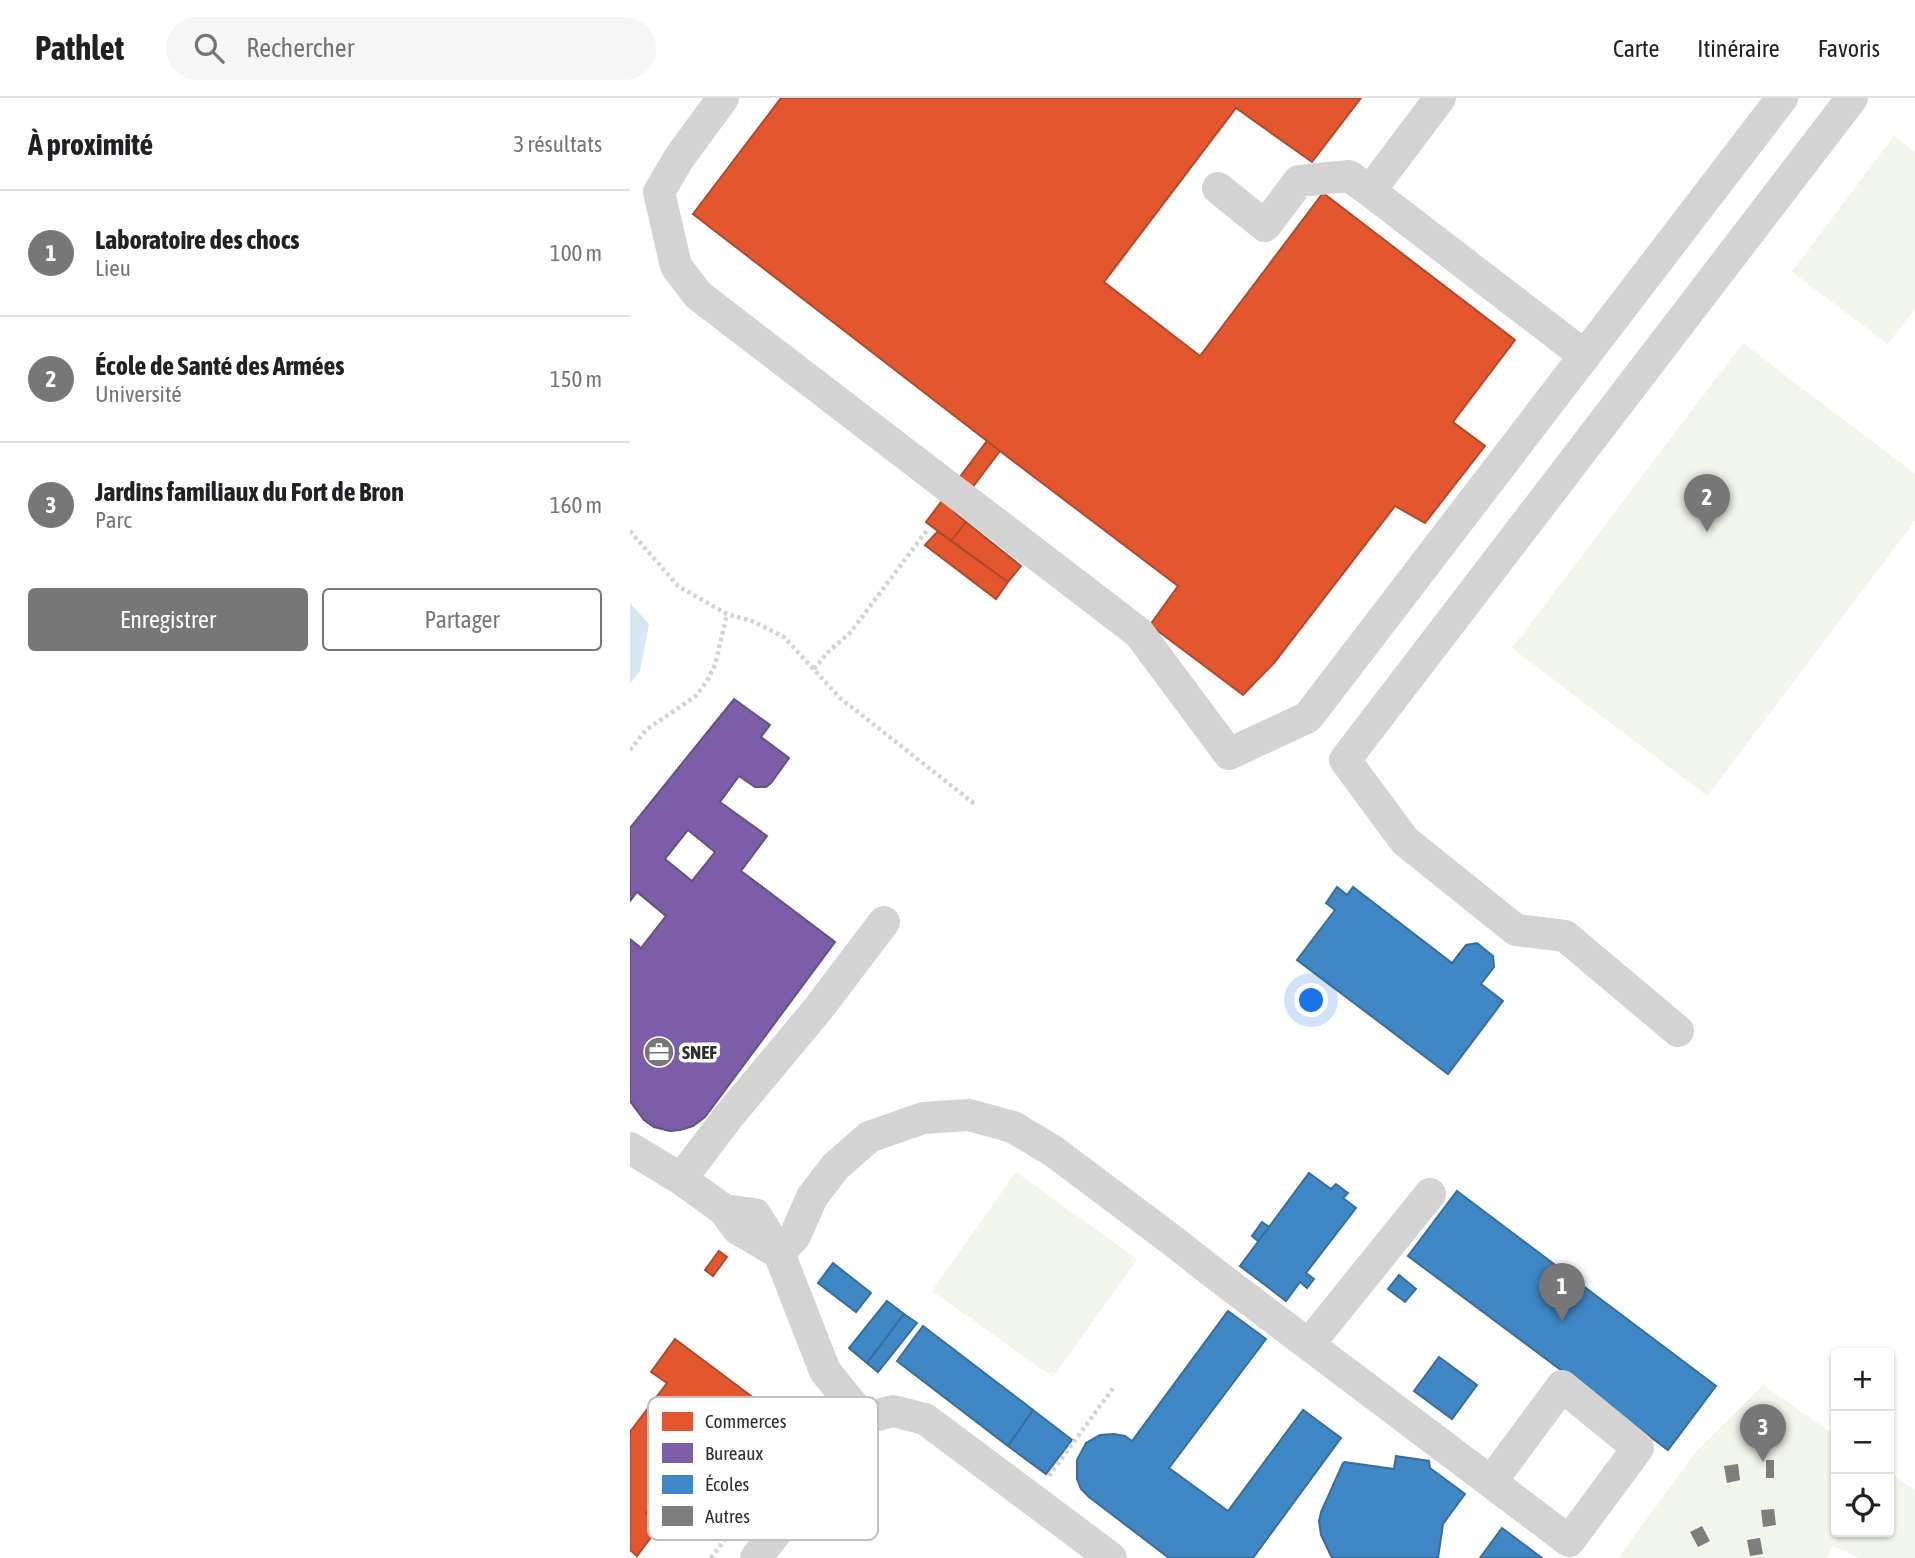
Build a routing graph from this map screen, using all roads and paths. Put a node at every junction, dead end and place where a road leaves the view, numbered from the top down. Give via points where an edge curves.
1 (723, 98) edge
2 (1440, 98) edge
3 (1782, 98) edge
4 (1852, 98) edge
5 (1218, 188) dead end
6 (1370, 191) junction
7 (1585, 356) junction
8 (928, 528) dead end
9 (630, 531) edge
10 (727, 614) junction
11 (814, 669) junction
12 (630, 750) edge
13 (976, 805) dead end
14 (884, 922) dead end
15 (1678, 1031) dead end
16 (630, 1148) edge
17 (681, 1179) junction
18 (1430, 1194) dead end
19 (779, 1253) junction
20 (1310, 1344) junction
21 (1114, 1387) dead end
22 (846, 1397) edge
23 (878, 1415) edge
24 (1491, 1482) junction
25 (1037, 1502) junction
26 (724, 1540) edge
27 (771, 1540) edge
28 (1571, 1550) edge
29 (711, 1558) edge
30 (757, 1558) edge
31 (1111, 1558) edge

1 - 7 lane via 659,192 676,266 698,295 1139,633 1229,754 1308,717
2 - 6 lane
3 - 7 lane
4 - 15 lane via 1345,760 1405,841 1516,930 1565,936
5 - 6 lane via 1265,226 1299,181 1349,176
6 - 7 lane
8 - 11 path via 850,633
9 - 10 path via 678,586
10 - 11 path via 784,637
10 - 12 path via 707,681 696,696 646,730
11 - 13 path via 841,698
14 - 17 lane
16 - 17 lane
17 - 19 lane via 724,1210 755,1214
18 - 20 lane
19 - 20 lane via 795,1237 812,1197 835,1167 869,1137 923,1118 969,1115 1013,1127 1053,1151
19 - 22 lane via 825,1371
20 - 24 lane
21 - 25 path via 1051,1474
23 - 25 lane via 893,1411 925,1419
24 - 28 lane
24 - 28 lane via 1562,1387 1638,1448
25 - 31 lane
26 - 29 path
27 - 30 lane

